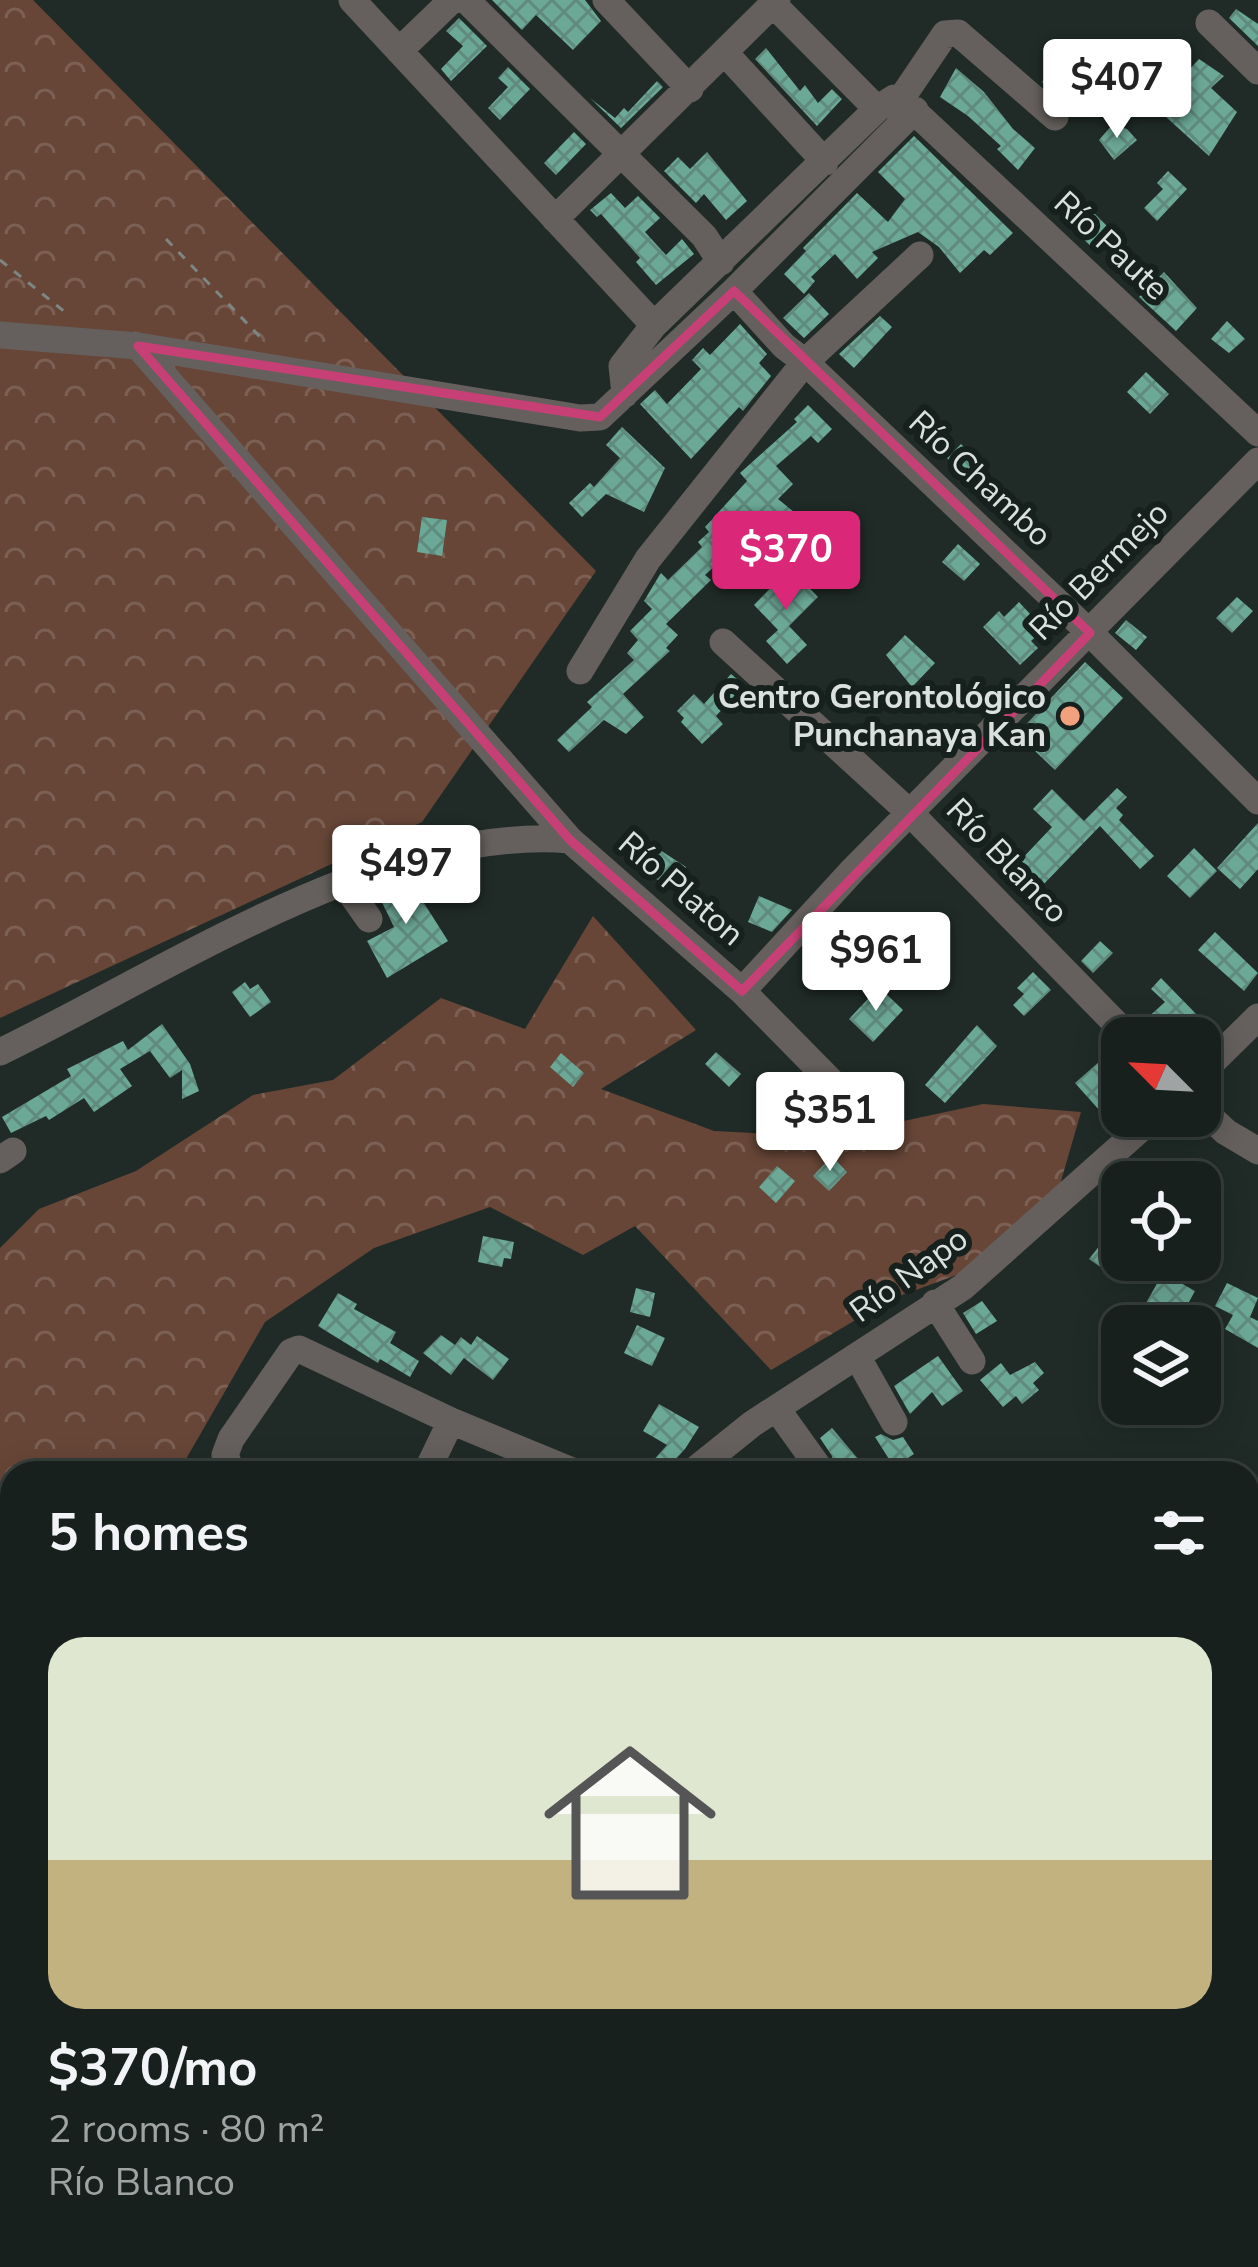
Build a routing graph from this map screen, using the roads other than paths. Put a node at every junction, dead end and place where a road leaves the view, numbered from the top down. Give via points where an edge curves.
1 (352, 0) edge
2 (452, 0) edge
3 (466, 0) edge
4 (606, 0) edge
5 (763, 6) edge
6 (1210, 23) dead end
7 (399, 51) junction
8 (726, 54) junction
9 (1258, 70) edge
10 (690, 89) junction
11 (898, 106) junction
12 (1055, 117) dead end
13 (618, 153) junction
14 (825, 162) junction
15 (555, 219) junction
16 (920, 255) dead end
17 (721, 262) junction
18 (734, 291) junction
19 (654, 325) junction
20 (0, 334) edge
21 (138, 346) junction
22 (805, 362) junction
23 (625, 394) junction
24 (1258, 434) edge
25 (1258, 461) edge
26 (1090, 633) junction
27 (723, 642) dead end
28 (580, 670) dead end
29 (1258, 801) edge
30 (910, 813) junction
31 (569, 840) junction
32 (343, 882) junction
33 (369, 919) dead end
34 (742, 991) junction
35 (1109, 1017) edge
36 (1258, 1017) edge
37 (0, 1052) edge
38 (1221, 1053) edge
39 (873, 1124) dead end
40 (1221, 1127) edge
41 (1131, 1137) edge
42 (1258, 1151) edge
43 (934, 1303) junction
44 (857, 1356) junction
45 (973, 1361) dead end
46 (777, 1408) junction
47 (451, 1421) junction
48 (895, 1422) dead end
49 (228, 1461) edge
50 (432, 1461) edge
51 (548, 1461) edge
52 (707, 1461) edge
53 (814, 1461) edge

1 - 7 street
2 - 7 street
3 - 13 street
4 - 10 street
5 - 8 street
5 - 11 street, Río Paute
6 - 9 street
7 - 15 street
8 - 10 street
8 - 14 street
10 - 13 street
11 - 12 street via 945,34 958,33
11 - 14 street
11 - 18 street
11 - 24 street, Río Paute
13 - 15 street
13 - 17 street
14 - 17 street
15 - 19 street
16 - 22 street
17 - 19 street
18 - 22 street, Río Chambo
18 - 23 street
19 - 23 street via 622,366
20 - 21 street
21 - 23 street via 580,418 601,417
21 - 31 street
22 - 26 street, Río Chambo
22 - 28 street via 648,560
25 - 26 street, Río Bermejo
26 - 29 street, Río Chambo
26 - 30 street, Río Bermejo
27 - 30 street, Río Blanco
30 - 34 street, Río Bermejo
30 - 35 street, Río Blanco
31 - 32 street, Río Platon via 508,837
31 - 34 street, Río Platon
32 - 33 street
32 - 37 street, Río Platon
34 - 39 street, Río Platon
36 - 38 street
40 - 42 street
41 - 43 street, Río Napo via 963,1287
43 - 44 street, Río Napo
43 - 45 street
44 - 46 street, Río Napo
44 - 48 street
46 - 52 street, Río Napo
46 - 53 street
47 - 49 street via 299,1349 231,1439
47 - 50 street
47 - 51 street

